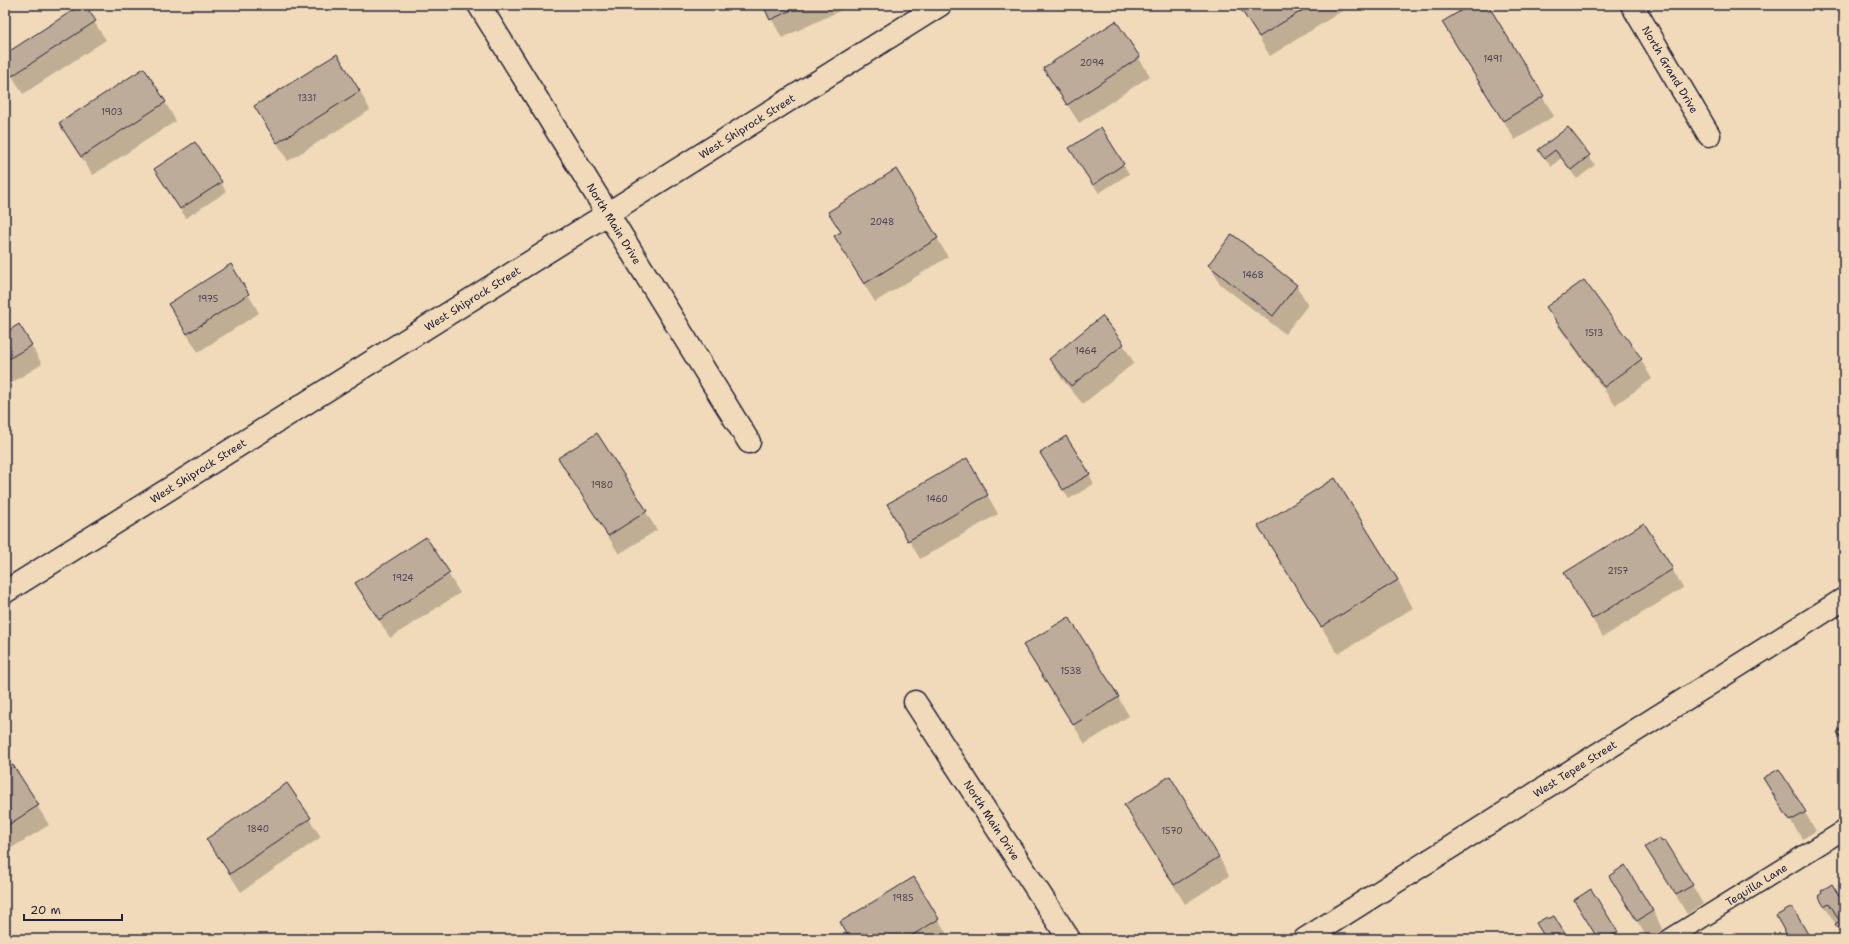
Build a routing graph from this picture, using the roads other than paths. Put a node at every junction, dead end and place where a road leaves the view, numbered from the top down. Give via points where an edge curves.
1 (479, 5) edge
2 (940, 5) edge
3 (1632, 5) edge
4 (1709, 135) dead end
5 (608, 214) junction
6 (749, 442) dead end
7 (6, 588) edge
8 (1844, 599) edge
9 (915, 702) dead end
10 (1844, 830) edge
11 (1070, 939) edge
12 (1305, 939) edge
13 (1669, 939) edge

1 - 5 street, North Main Drive
2 - 5 street, West Shiprock Street
3 - 4 street, North Grand Drive
5 - 6 street, North Main Drive
5 - 7 street, West Shiprock Street
8 - 12 street, West Tepee Street
9 - 11 street, North Main Drive
10 - 13 lane, Tequilla Lane

